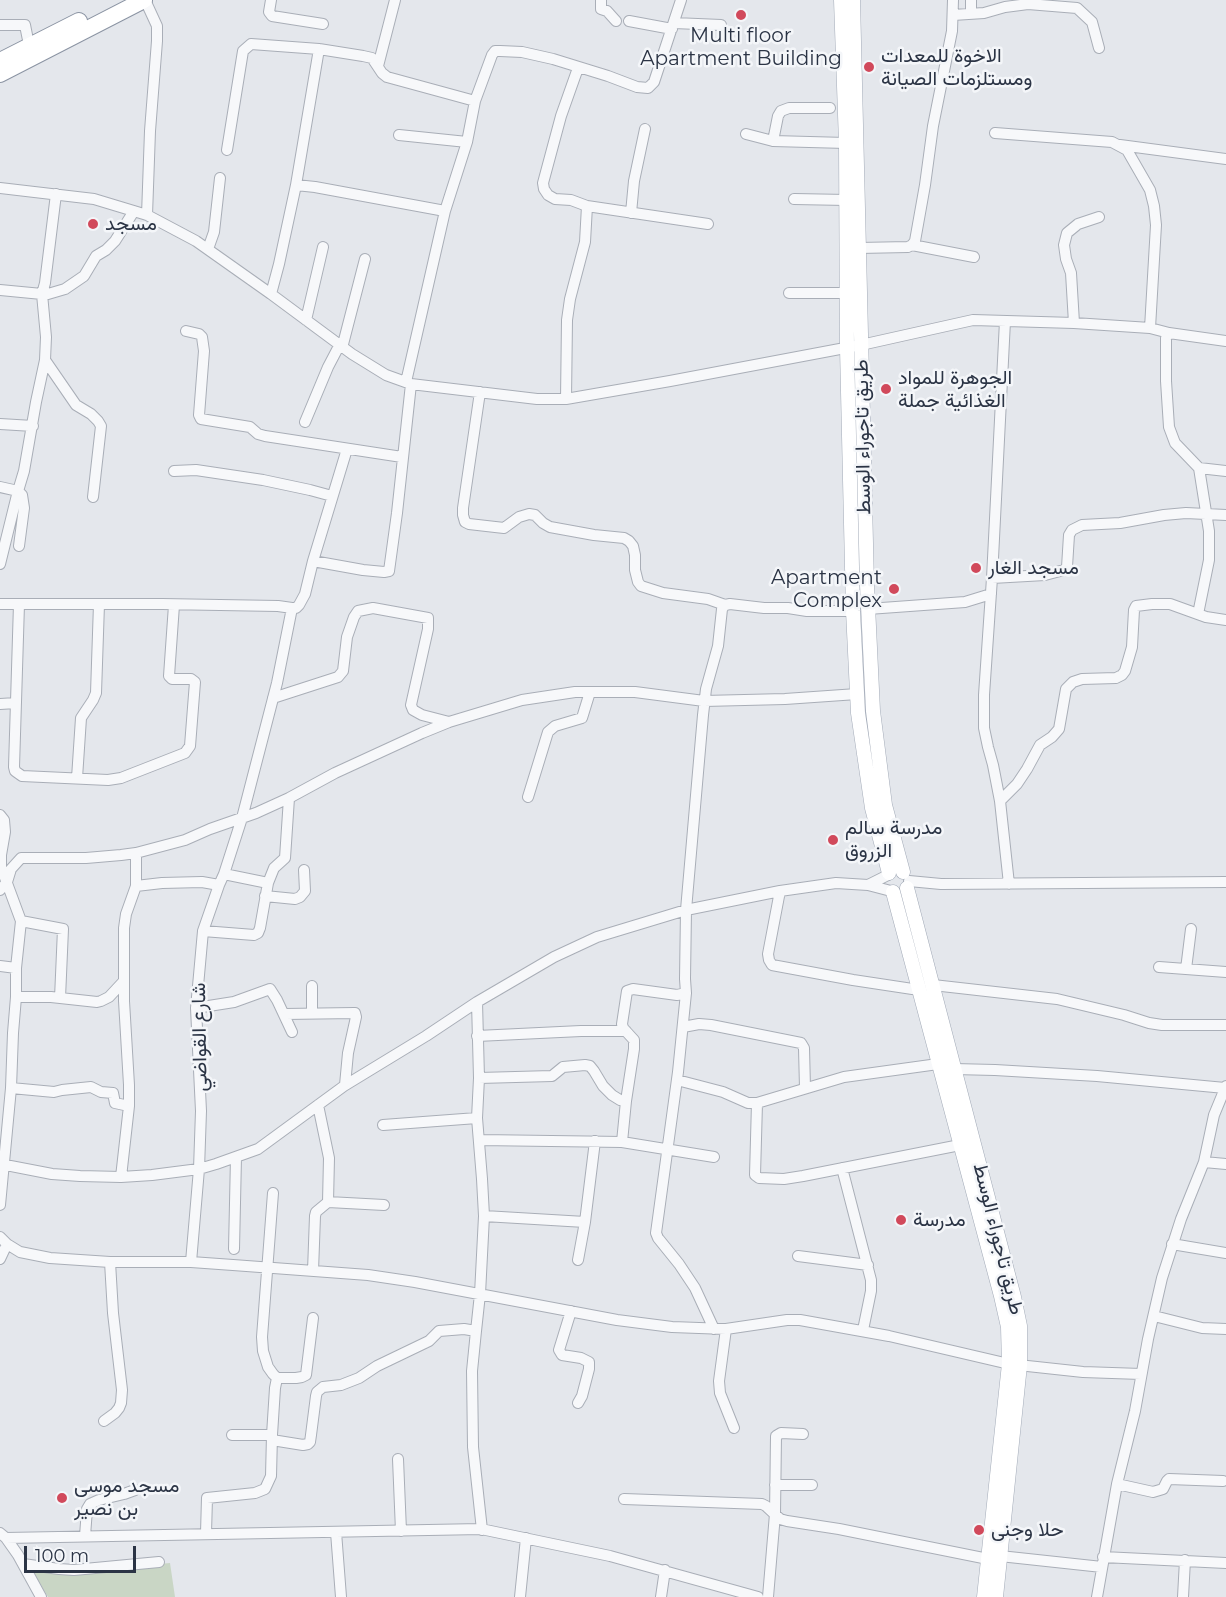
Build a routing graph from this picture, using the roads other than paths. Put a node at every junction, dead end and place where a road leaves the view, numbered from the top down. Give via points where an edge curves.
1 (120, 0) edge
2 (145, 0) edge
3 (271, 0) edge
4 (395, 0) edge
5 (601, 0) edge
6 (681, 0) edge
7 (841, 0) edge
8 (853, 0) edge
9 (954, 0) edge
10 (971, 0) edge
11 (971, 14) junction
12 (953, 15) junction
13 (616, 21) dead end
14 (629, 21) dead end
15 (322, 24) dead end
16 (0, 25) edge
17 (721, 25) dead end
18 (673, 26) junction
19 (31, 45) junction
20 (1099, 48) dead end
21 (320, 49) junction
22 (0, 61) edge
23 (378, 66) junction
24 (578, 68) junction
25 (0, 74) edge
26 (475, 101) junction
27 (830, 108) dead end
28 (645, 129) dead end
29 (994, 133) dead end
30 (746, 134) dead end
31 (399, 135) dead end
32 (773, 141) junction
33 (467, 142) junction
34 (846, 143) junction
35 (1120, 145) junction
36 (227, 150) dead end
37 (1226, 159) edge
38 (220, 178) dead end
39 (296, 185) junction
40 (0, 188) edge
41 (56, 194) junction
42 (794, 199) dead end
43 (847, 200) junction
44 (587, 206) junction
45 (444, 211) junction
46 (134, 212) junction
47 (631, 213) junction
48 (147, 215) junction
49 (1099, 217) dead end
50 (708, 224) dead end
51 (912, 245) junction
52 (323, 247) dead end
53 (859, 248) junction
54 (208, 249) junction
55 (974, 257) dead end
56 (365, 259) dead end
57 (0, 291) edge
58 (789, 293) dead end
59 (847, 293) junction
60 (42, 294) junction
61 (271, 294) junction
62 (306, 320) junction
63 (1005, 321) junction
64 (1074, 323) junction
65 (1150, 328) junction
66 (186, 332) dead end
67 (1169, 333) junction
68 (1226, 341) edge
69 (341, 347) junction
70 (854, 347) junction
71 (45, 360) junction
72 (408, 383) junction
73 (480, 392) junction
74 (566, 399) junction
75 (305, 422) dead end
76 (0, 424) edge
77 (33, 426) junction
78 (347, 449) junction
79 (402, 457) junction
80 (1200, 468) junction
81 (174, 471) dead end
82 (1226, 471) edge
83 (0, 487) edge
84 (18, 491) junction
85 (332, 496) junction
86 (93, 497) dead end
87 (1206, 513) junction
88 (1226, 515) edge
89 (19, 546) dead end
90 (313, 561) junction
91 (0, 564) edge
92 (992, 578) junction
93 (991, 594) junction
94 (0, 604) edge
95 (19, 604) junction
96 (99, 604) junction
97 (174, 605) junction
98 (725, 605) junction
99 (292, 608) junction
100 (868, 609) junction
101 (853, 611) junction
102 (1198, 614) junction
103 (1226, 620) edge
104 (590, 692) junction
105 (857, 694) junction
106 (273, 698) junction
107 (704, 701) junction
108 (16, 703) junction
109 (0, 704) edge
110 (449, 722) junction
111 (77, 778) junction
112 (528, 797) dead end
113 (289, 798) junction
114 (1000, 801) junction
115 (0, 815) edge
116 (242, 819) junction
117 (136, 852) junction
118 (304, 870) dead end
119 (224, 874) junction
120 (899, 878) junction
121 (268, 883) junction
122 (1225, 883) edge
123 (1009, 884) junction
124 (219, 885) junction
125 (868, 885) junction
126 (4, 886) edge
127 (136, 886) junction
128 (780, 891) junction
129 (892, 892) junction
130 (265, 896) junction
131 (686, 910) junction
132 (21, 921) junction
133 (1191, 929) dead end
134 (203, 931) junction
135 (0, 966) edge
136 (1158, 967) dead end
137 (16, 968) junction
138 (1186, 969) junction
139 (1226, 972) edge
140 (123, 982) junction
141 (933, 985) junction
142 (312, 986) dead end
143 (919, 990) junction
144 (686, 993) junction
145 (16, 997) junction
146 (60, 998) junction
147 (477, 1002) junction
148 (196, 1008) junction
149 (285, 1014) junction
150 (312, 1014) junction
151 (1226, 1025) edge
152 (683, 1027) junction
153 (626, 1031) junction
154 (292, 1032) dead end
155 (477, 1036) junction
156 (938, 1064) junction
157 (954, 1069) junction
158 (479, 1078) junction
159 (677, 1080) junction
160 (345, 1085) junction
161 (11, 1088) junction
162 (805, 1088) junction
163 (1224, 1093) edge
164 (626, 1101) junction
165 (757, 1103) junction
166 (129, 1106) junction
167 (318, 1106) junction
168 (477, 1119) junction
169 (383, 1125) dead end
170 (480, 1140) junction
171 (595, 1141) junction
172 (622, 1142) junction
173 (960, 1145) junction
174 (667, 1148) junction
175 (236, 1157) junction
176 (714, 1157) dead end
177 (1204, 1162) junction
178 (1226, 1164) edge
179 (2, 1165) edge
180 (199, 1168) junction
181 (842, 1168) junction
182 (121, 1177) junction
183 (273, 1193) dead end
184 (328, 1202) junction
185 (0, 1205) edge
186 (384, 1205) dead end
187 (484, 1216) junction
188 (585, 1222) junction
189 (3, 1240) edge
190 (1172, 1244) junction
191 (234, 1249) dead end
192 (1226, 1253) edge
193 (798, 1256) dead end
194 (0, 1259) edge
195 (578, 1260) dead end
196 (110, 1262) junction
197 (191, 1262) junction
198 (868, 1265) junction
199 (267, 1268) junction
200 (313, 1271) junction
201 (480, 1294) junction
202 (571, 1311) junction
203 (1154, 1316) junction
204 (313, 1318) dead end
205 (714, 1329) junction
206 (726, 1329) junction
207 (1226, 1329) edge
208 (863, 1330) junction
209 (476, 1331) junction
210 (1015, 1364) junction
211 (1141, 1374) junction
212 (277, 1378) junction
213 (578, 1403) dead end
214 (104, 1421) dead end
215 (734, 1428) dead end
216 (802, 1434) dead end
217 (232, 1435) dead end
218 (272, 1437) junction
219 (398, 1458) dead end
220 (1223, 1480) dead end
221 (1117, 1484) junction
222 (775, 1485) junction
223 (812, 1485) dead end
224 (135, 1490) dead end
225 (624, 1499) dead end
226 (775, 1515) junction
227 (482, 1530) junction
228 (401, 1531) junction
229 (336, 1532) junction
230 (206, 1533) junction
231 (3, 1535) edge
232 (86, 1536) junction
233 (526, 1538) junction
234 (994, 1557) junction
235 (1185, 1560) junction
236 (159, 1562) dead end
237 (1103, 1562) junction
238 (1226, 1563) edge
239 (22, 1564) junction
240 (665, 1570) junction
241 (41, 1597) edge
242 (341, 1597) edge
243 (520, 1597) edge
244 (662, 1597) edge
245 (758, 1597) edge
246 (768, 1597) edge
247 (984, 1597) edge
248 (996, 1597) edge
249 (1097, 1597) edge
250 (1183, 1597) edge

1 - 19 highway
2 - 25 highway
2 - 48 street via 157,26
3 - 15 street via 272,16
4 - 23 street
5 - 13 street via 601,9
6 - 18 street
7 - 34 main road
8 - 53 main road, طريق تاجوراء الوسط
9 - 12 street
10 - 11 street
11 - 12 street
11 - 20 street via 1028,4 1077,8 1092,22
12 - 51 street
14 - 18 street
16 - 19 street via 25,25
17 - 18 street
18 - 24 street via 654,82 648,88
19 - 22 highway
21 - 23 street via 372,58
21 - 36 street via 259,44 246,47
21 - 39 street
23 - 26 street via 387,77
24 - 26 street via 522,52 495,51
24 - 44 street via 543,183 548,195 555,199
26 - 33 street
27 - 32 street via 781,111
28 - 47 street
29 - 35 street
30 - 32 street
31 - 33 street
32 - 34 street
33 - 45 street
34 - 43 main road
35 - 37 street
35 - 65 street via 1140,170 1154,206
38 - 54 street via 214,232
39 - 45 street
39 - 61 street
40 - 41 street
41 - 46 street
41 - 60 street
42 - 43 street
43 - 59 main road
44 - 47 street
44 - 74 street via 585,242 567,320
45 - 72 street
46 - 48 street
46 - 60 street via 84,276 65,289
47 - 50 street
48 - 54 street
49 - 64 street via 1078,224 1067,233 1064,244 1071,273
51 - 53 street
51 - 55 street
52 - 62 street
53 - 70 main road, طريق تاجوراء الوسط
54 - 61 street
56 - 69 street
57 - 60 street
58 - 59 street
59 - 70 main road
60 - 71 street
61 - 62 street
62 - 69 street
63 - 64 street
63 - 70 street via 958,322
63 - 92 street
64 - 65 street
65 - 67 street
66 - 78 street via 202,336 201,419 250,427 265,436
67 - 68 street
67 - 80 street via 1169,427 1174,443
69 - 72 street via 386,375
69 - 75 street via 328,367
70 - 74 street
70 - 100 main road, طريق تاجوراء الوسط
70 - 101 main road
71 - 77 street
71 - 86 street via 76,405 101,426
72 - 73 street
72 - 79 street
73 - 74 street
73 - 98 street via 463,508 465,522 504,528 530,514 550,527 624,538 633,546 641,586
76 - 77 street
77 - 84 street
78 - 79 street
78 - 85 street
79 - 90 street via 389,571
80 - 82 street
80 - 87 street
81 - 85 street via 196,470 263,480
83 - 84 street
84 - 89 street via 24,508
84 - 91 street
85 - 90 street
87 - 88 street
87 - 92 street via 1082,525 1069,536 1064,570
87 - 102 street via 1209,560
90 - 99 street via 302,602
92 - 93 street
93 - 100 street via 964,602
93 - 114 street via 984,728
94 - 95 street
95 - 96 street
95 - 108 street
96 - 97 street
96 - 111 street via 96,693 81,717
97 - 99 street
97 - 111 street via 169,676 195,682 188,750 121,778
98 - 101 street
98 - 107 street
99 - 106 street, شارع القواضي
100 - 120 main road, طريق تاجوراء الوسط via 873,711
101 - 105 main road
102 - 103 street
102 - 114 street via 1170,604 1136,606 1125,671 1116,678 1082,679 1066,689 1059,729 1040,745 1017,784
104 - 107 street via 635,692
104 - 110 street via 522,700
104 - 112 street via 582,718 548,732
105 - 107 street
105 - 120 main road via 872,808
106 - 110 street via 338,677 343,671 354,617 373,608 428,618 411,705 417,713
106 - 116 street, شارع القواضي
107 - 131 street
108 - 109 street
108 - 111 street via 17,773
110 - 113 street via 380,751
113 - 116 street
113 - 121 street via 285,858 274,868
114 - 123 street
115 - 126 street via 5,832 0,861
116 - 117 street via 185,840
116 - 119 street, شارع القواضي
117 - 126 street via 86,858 21,858
117 - 127 street
118 - 130 street via 305,891 300,897
119 - 121 street
119 - 124 street, شارع القواضي
120 - 123 street via 930,884
120 - 125 street
120 - 129 main road via 901,893
120 - 141 main road, طريق تاجوراء الوسط
121 - 130 street
122 - 123 street
124 - 127 street via 202,882
124 - 134 street, شارع القواضي
125 - 128 street via 828,883
125 - 129 street
126 - 132 street
127 - 140 street via 124,924
128 - 131 street
128 - 143 street via 768,954 772,965
129 - 143 main road
130 - 134 street via 258,933
131 - 144 street
131 - 147 street via 597,937
132 - 137 street
132 - 146 street via 63,929
133 - 138 street
134 - 148 street, شارع القواضي
135 - 137 street
136 - 138 street
137 - 145 street
138 - 139 street
140 - 146 street via 101,1001
140 - 166 street
141 - 151 street via 1057,999 1162,1025
141 - 157 main road, طريق تاجوراء الوسط
142 - 150 street
143 - 156 main road
144 - 152 street
144 - 153 street via 629,989 622,1024
145 - 146 street
145 - 161 street
147 - 155 street
147 - 160 street
148 - 149 street via 234,1002 269,989
148 - 180 street, شارع القواضي via 201,1111
149 - 150 street
149 - 154 street
150 - 160 street via 356,1015
152 - 159 street
152 - 162 street via 711,1025 801,1043
153 - 155 street
153 - 164 street via 634,1040 634,1049
155 - 158 street
156 - 162 street via 844,1077
156 - 173 main road
157 - 163 street via 1097,1076
157 - 210 main road, طريق تاجوراء الوسط via 1020,1326
158 - 164 street via 552,1076 563,1067 585,1065 590,1066 615,1098
158 - 168 street
159 - 165 street
159 - 174 street
160 - 167 street
161 - 166 street via 54,1092 91,1088 113,1093 115,1103
161 - 179 street
162 - 165 street
163 - 177 street via 1214,1115
164 - 172 street
165 - 181 street via 757,1178 784,1179
166 - 182 street
167 - 175 street via 267,1143
167 - 184 street via 329,1158
168 - 169 street
168 - 170 street
170 - 171 street
170 - 187 street
171 - 172 street
171 - 188 street
172 - 174 street
173 - 181 street
173 - 210 main road
174 - 176 street
174 - 205 street via 657,1236 695,1288
175 - 180 street
175 - 191 street
177 - 178 street
177 - 190 street
179 - 182 street via 52,1174
179 - 185 street
180 - 182 street
180 - 197 street, شارع القواضي
181 - 198 street
183 - 199 street
184 - 186 street
184 - 200 street via 315,1216
187 - 188 street
187 - 201 street
188 - 195 street
189 - 194 street
189 - 196 street via 30,1255
190 - 192 street
190 - 203 street
193 - 198 street
196 - 197 street
196 - 214 street via 121,1403
197 - 199 street
198 - 208 street via 871,1291
199 - 200 street
199 - 212 street via 262,1346 270,1371
200 - 201 street via 368,1275
201 - 202 street
201 - 209 street
202 - 205 street via 656,1325
202 - 213 street via 559,1350 562,1355 590,1362
203 - 207 street via 1202,1328
203 - 211 street
204 - 212 street via 306,1375
205 - 206 street
206 - 208 street via 800,1320
206 - 215 street via 720,1393
208 - 210 street
209 - 218 street via 440,1331 429,1341 359,1378 323,1387 317,1392 308,1444
209 - 227 street via 473,1447
210 - 211 street
210 - 234 main road, طريق تاجوراء الوسط
211 - 221 street
212 - 218 street
216 - 222 street via 777,1434
217 - 218 street
218 - 230 street via 271,1476 265,1489 207,1498
219 - 228 street
220 - 221 street via 1169,1479 1163,1490 1153,1492
221 - 237 street
222 - 223 street
222 - 226 street
224 - 232 street via 90,1504
225 - 226 street via 762,1504
226 - 234 street via 787,1521
226 - 246 street
227 - 228 street
227 - 233 street
228 - 229 street
229 - 230 street
229 - 242 street
230 - 232 street
231 - 232 street
231 - 239 street
233 - 240 street
233 - 243 street
234 - 237 street
234 - 247 main road
234 - 248 main road, طريق تاجوراء الوسط
235 - 237 street
235 - 238 street
235 - 250 street
236 - 239 street via 74,1570
237 - 249 street
239 - 241 street
240 - 244 street
240 - 245 street

